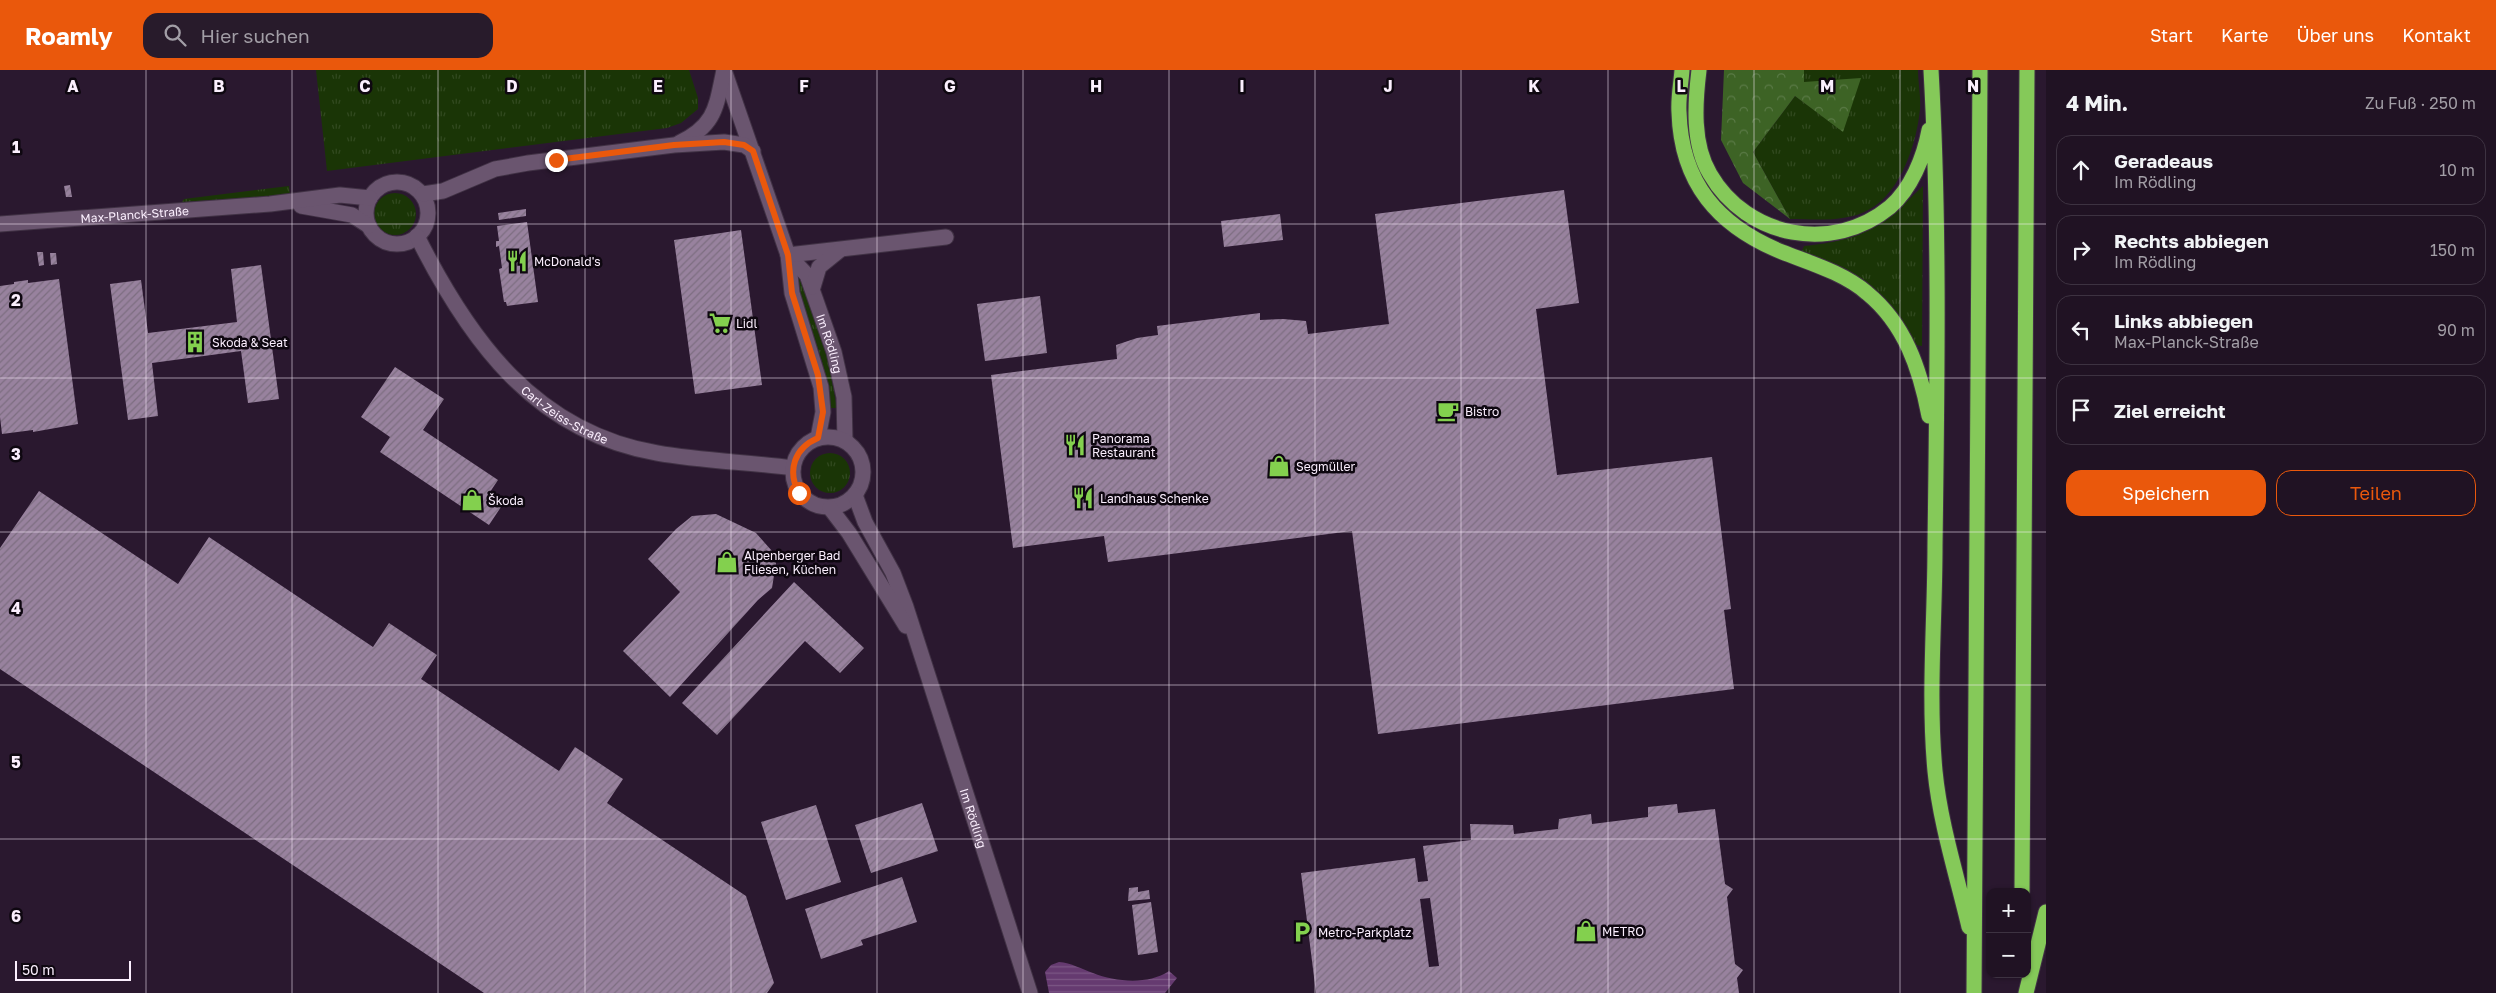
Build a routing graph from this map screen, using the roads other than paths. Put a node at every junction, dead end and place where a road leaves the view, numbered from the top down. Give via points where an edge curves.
1 (724, 70) edge
2 (1682, 70) edge
3 (1699, 70) edge
4 (1932, 70) edge
5 (1980, 70) edge
6 (2027, 70) edge
7 (1933, 107) junction
8 (674, 145) junction
9 (753, 151) junction
10 (423, 194) junction
11 (370, 198) junction
12 (270, 204) junction
13 (0, 224) edge
14 (369, 226) junction
15 (417, 236) junction
16 (946, 237) dead end
17 (842, 249) junction
18 (788, 255) junction
19 (812, 287) junction
20 (818, 438) junction
21 (845, 441) junction
22 (1936, 465) junction
23 (793, 468) junction
24 (855, 496) junction
25 (830, 508) junction
26 (917, 644) junction
27 (2022, 888) edge
28 (2046, 912) edge
29 (1975, 950) junction
30 (2022, 978) edge
31 (1030, 993) edge
32 (1974, 993) edge
33 (2022, 993) edge
34 (2026, 993) edge

1 - 8 street via 717,104 708,123 697,134
1 - 9 street, Im Rödling
2 - 22 highway via 1679,111 1682,144 1694,178 1715,208 1740,232 1829,271 1867,292 1894,321 1907,342 1923,383
3 - 7 highway via 1698,142 1709,174 1728,199 1751,217 1800,235 1827,234 1863,224 1891,206 1919,164
4 - 7 highway
5 - 29 highway
6 - 27 highway
7 - 22 highway
8 - 9 street via 734,143
8 - 10 street via 509,166
9 - 18 street, Im Rödling
10 - 11 street via 411,185 392,182 383,185
10 - 15 street via 427,218
11 - 12 street, Max-Planck-Straße via 340,195
11 - 14 street via 366,212
12 - 13 street, Max-Planck-Straße
12 - 14 street, Max-Planck-Straße via 337,210 352,214
14 - 15 street via 386,242 402,243
15 - 23 street, Carl-Zeiss-Straße via 456,307 484,348 525,390 556,413 607,438 657,453
16 - 17 street
17 - 18 street
17 - 19 street via 824,260
18 - 19 street, Im Rödling via 807,275
18 - 20 street, Im Rödling via 792,293 821,387 823,412
19 - 21 street, Im Rödling via 839,372 844,397
20 - 21 street via 832,437
20 - 23 street via 801,449
21 - 24 street via 860,456 863,466 862,482
22 - 29 highway via 1935,772 1945,829
23 - 25 street via 795,485 805,500
24 - 25 street
24 - 26 street, Im Rödling via 897,582
25 - 26 street, Im Rödling via 850,533
26 - 31 street, Im Rödling
28 - 34 highway
29 - 32 highway
30 - 33 highway

